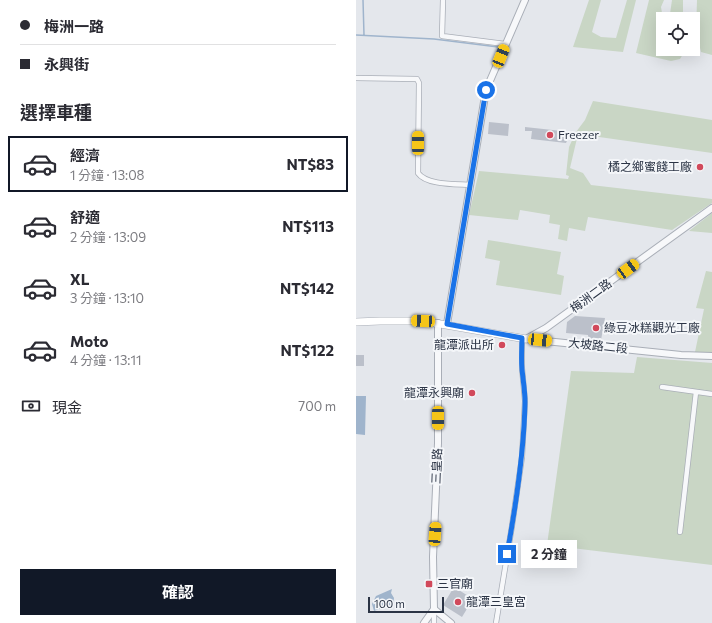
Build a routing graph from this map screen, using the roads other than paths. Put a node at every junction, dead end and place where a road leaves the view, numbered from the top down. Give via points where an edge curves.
1 (443, 0) edge
2 (525, 0) edge
3 (505, 44) junction
4 (356, 78) edge
5 (470, 185) junction
6 (712, 208) edge
7 (356, 322) edge
8 (438, 323) junction
9 (447, 324) junction
10 (524, 338) junction
11 (712, 356) edge
12 (662, 387) dead end
13 (696, 392) junction
14 (712, 394) edge
15 (680, 532) dead end
16 (434, 609) junction
17 (424, 623) edge
18 (434, 623) edge
19 (451, 623) edge
20 (496, 623) edge

1 - 3 street via 442,36
2 - 3 street
3 - 5 street via 486,90
4 - 5 street via 417,79 418,172 426,179
5 - 9 street
6 - 10 street, 梅洲二路 via 552,324
7 - 8 main road, 大坡路二段 via 409,320
8 - 9 main road, 大坡路二段
8 - 16 street, 三皇路
9 - 10 main road, 大坡路二段
10 - 11 street, 大坡路二段
10 - 20 street via 522,368 525,401 522,457
12 - 13 street
13 - 14 street
13 - 15 street
16 - 17 street
16 - 18 street
16 - 19 street

